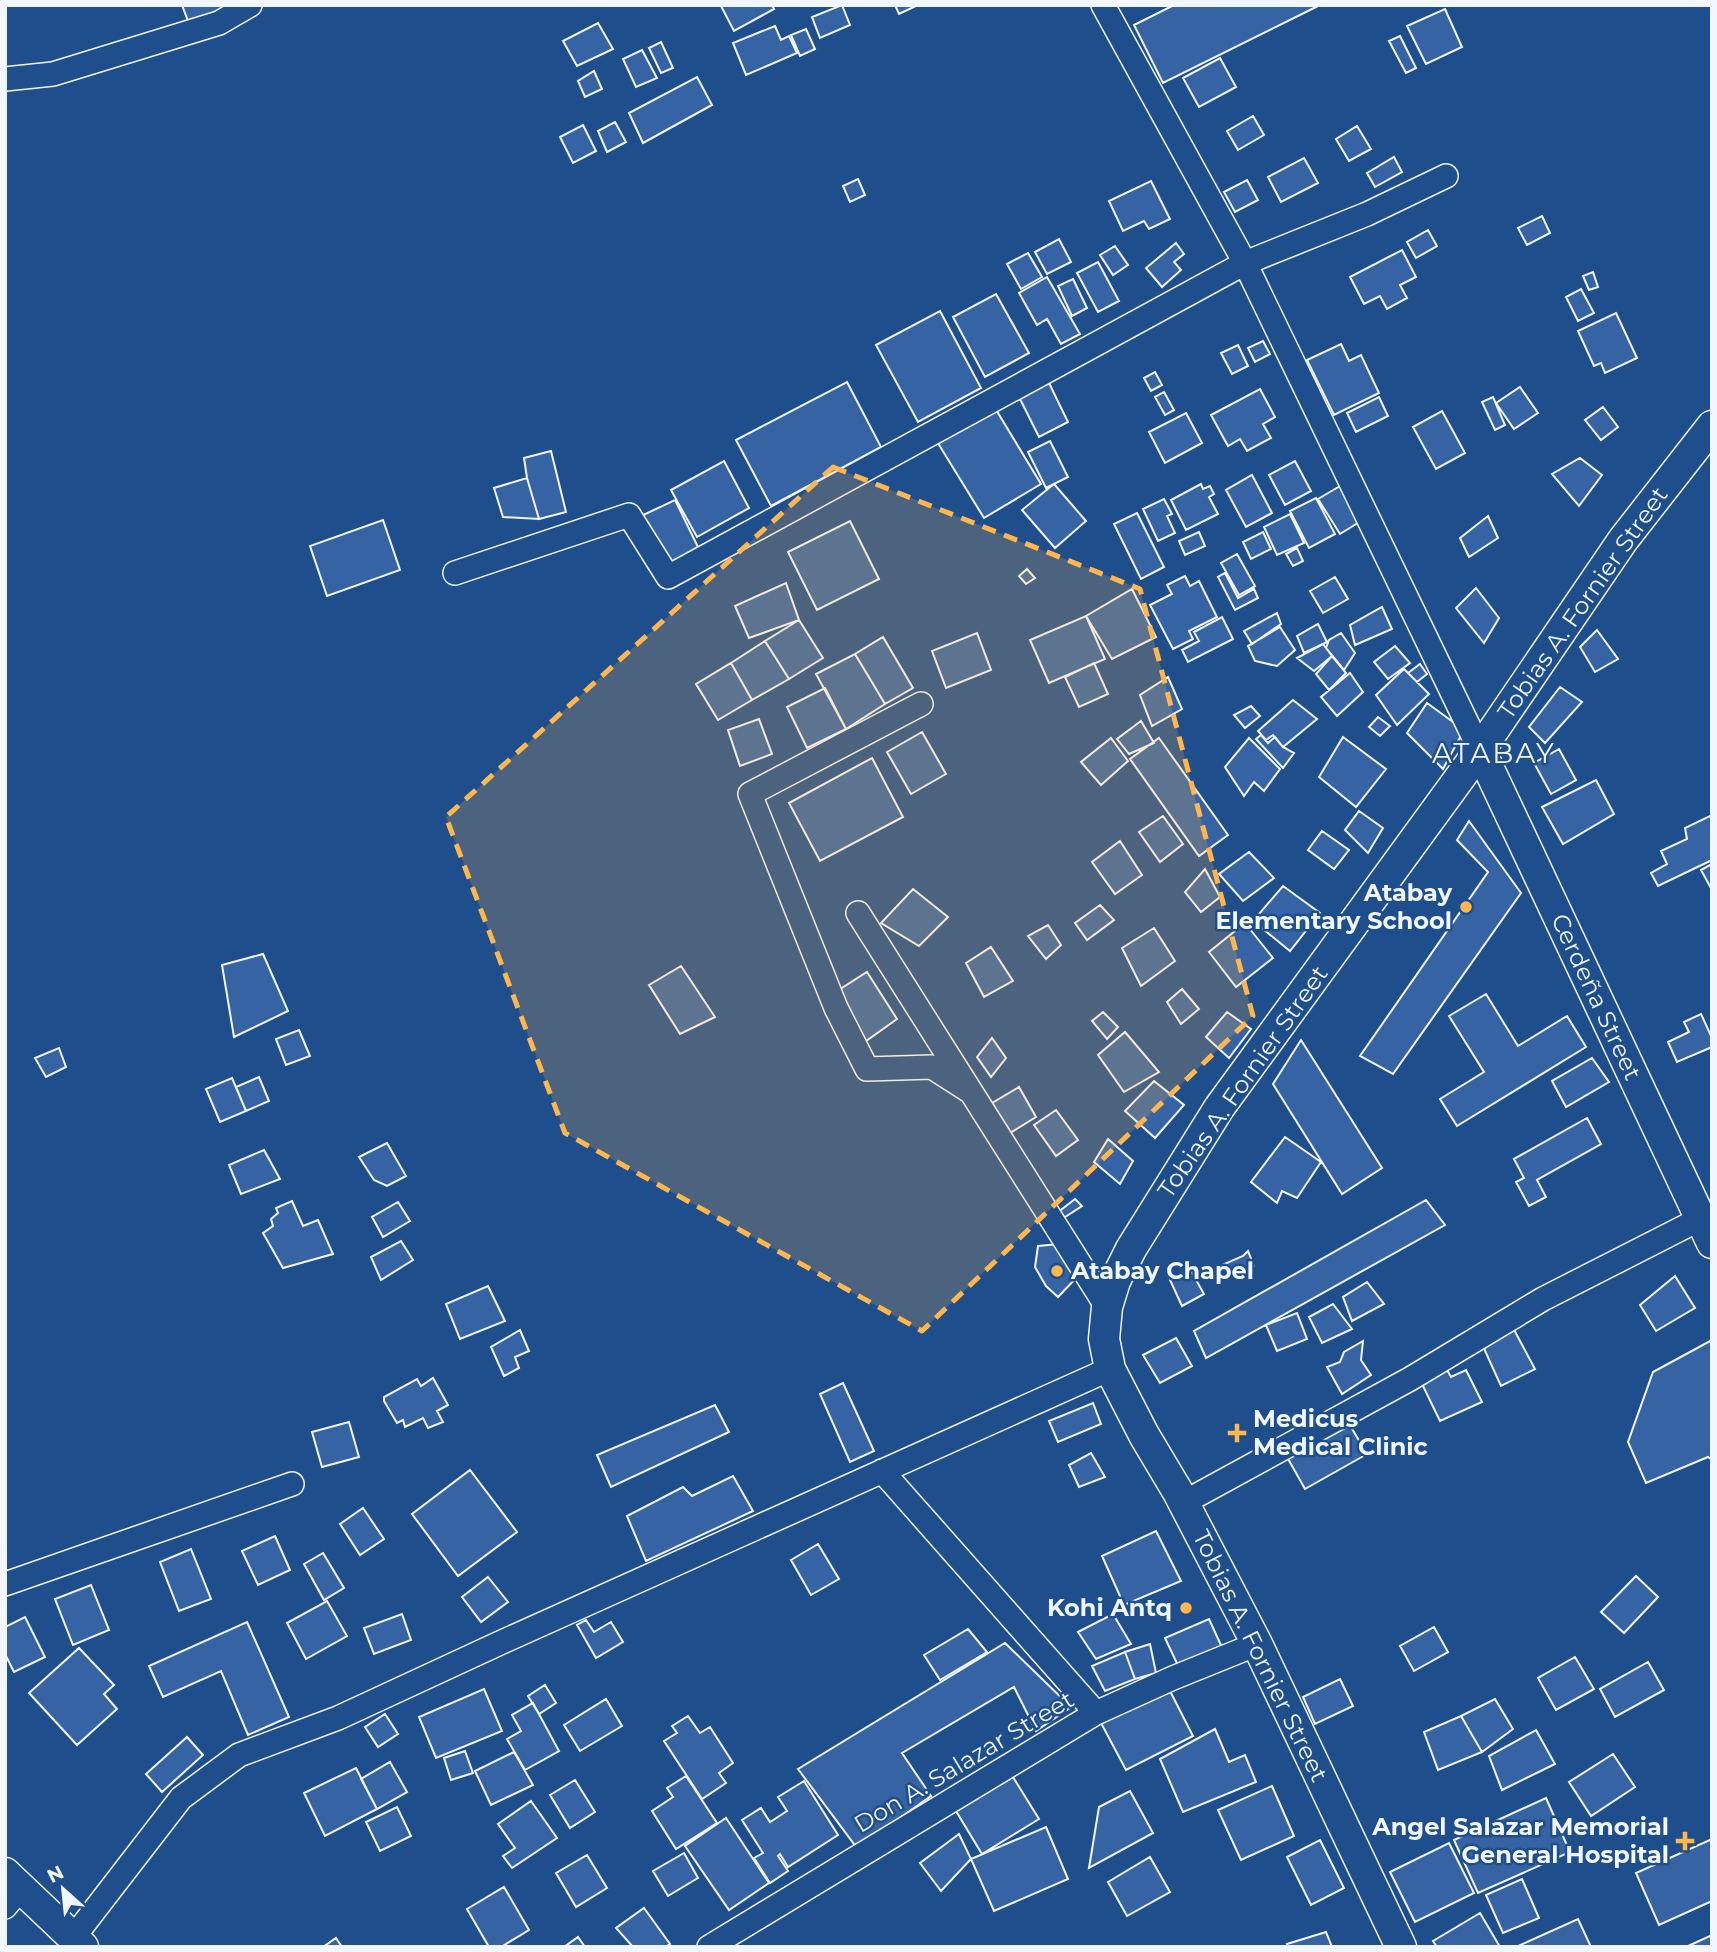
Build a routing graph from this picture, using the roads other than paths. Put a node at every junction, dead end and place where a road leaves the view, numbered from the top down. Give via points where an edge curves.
1 (250, 5) edge
2 (1103, 5) edge
3 (5, 79) edge
4 (1446, 176) dead end
5 (1245, 263) junction
6 (1712, 426) edge
7 (455, 573) dead end
8 (921, 704) dead end
9 (1480, 750) junction
10 (858, 913) dead end
11 (971, 1092) junction
12 (1706, 1231) edge
13 (1107, 1307) junction
14 (1110, 1369) junction
15 (882, 1471) junction
16 (292, 1484) dead end
17 (1183, 1503) junction
18 (5, 1584) edge
19 (1256, 1644) junction
20 (1096, 1713) junction
21 (10, 1889) edge
22 (78, 1942) edge
23 (709, 1947) edge
24 (1401, 1947) edge

1 - 3 street via 219,23 53,74
2 - 5 street
4 - 5 street
5 - 7 street via 668,577 629,515
5 - 9 street
6 - 9 main road, Tobias A. Fornier Street via 1623,540
8 - 11 street via 750,794 836,1007 867,1069 933,1068
9 - 12 main road, Cerdeña Street
9 - 13 main road, Tobias A. Fornier Street via 1219,1108 1131,1249
10 - 11 street
11 - 13 street
12 - 17 street via 1543,1299 1410,1379
13 - 14 main road, Tobias A. Fornier Street via 1104,1339
14 - 15 street
14 - 17 main road, Tobias A. Fornier Street
15 - 20 street
15 - 22 street via 338,1718 239,1755 181,1798
16 - 18 street
17 - 19 main road, Tobias A. Fornier Street
19 - 20 street, Don A. Salazar Street
19 - 24 main road, Tobias A. Fornier Street
20 - 23 street, Don A. Salazar Street
21 - 22 main road

